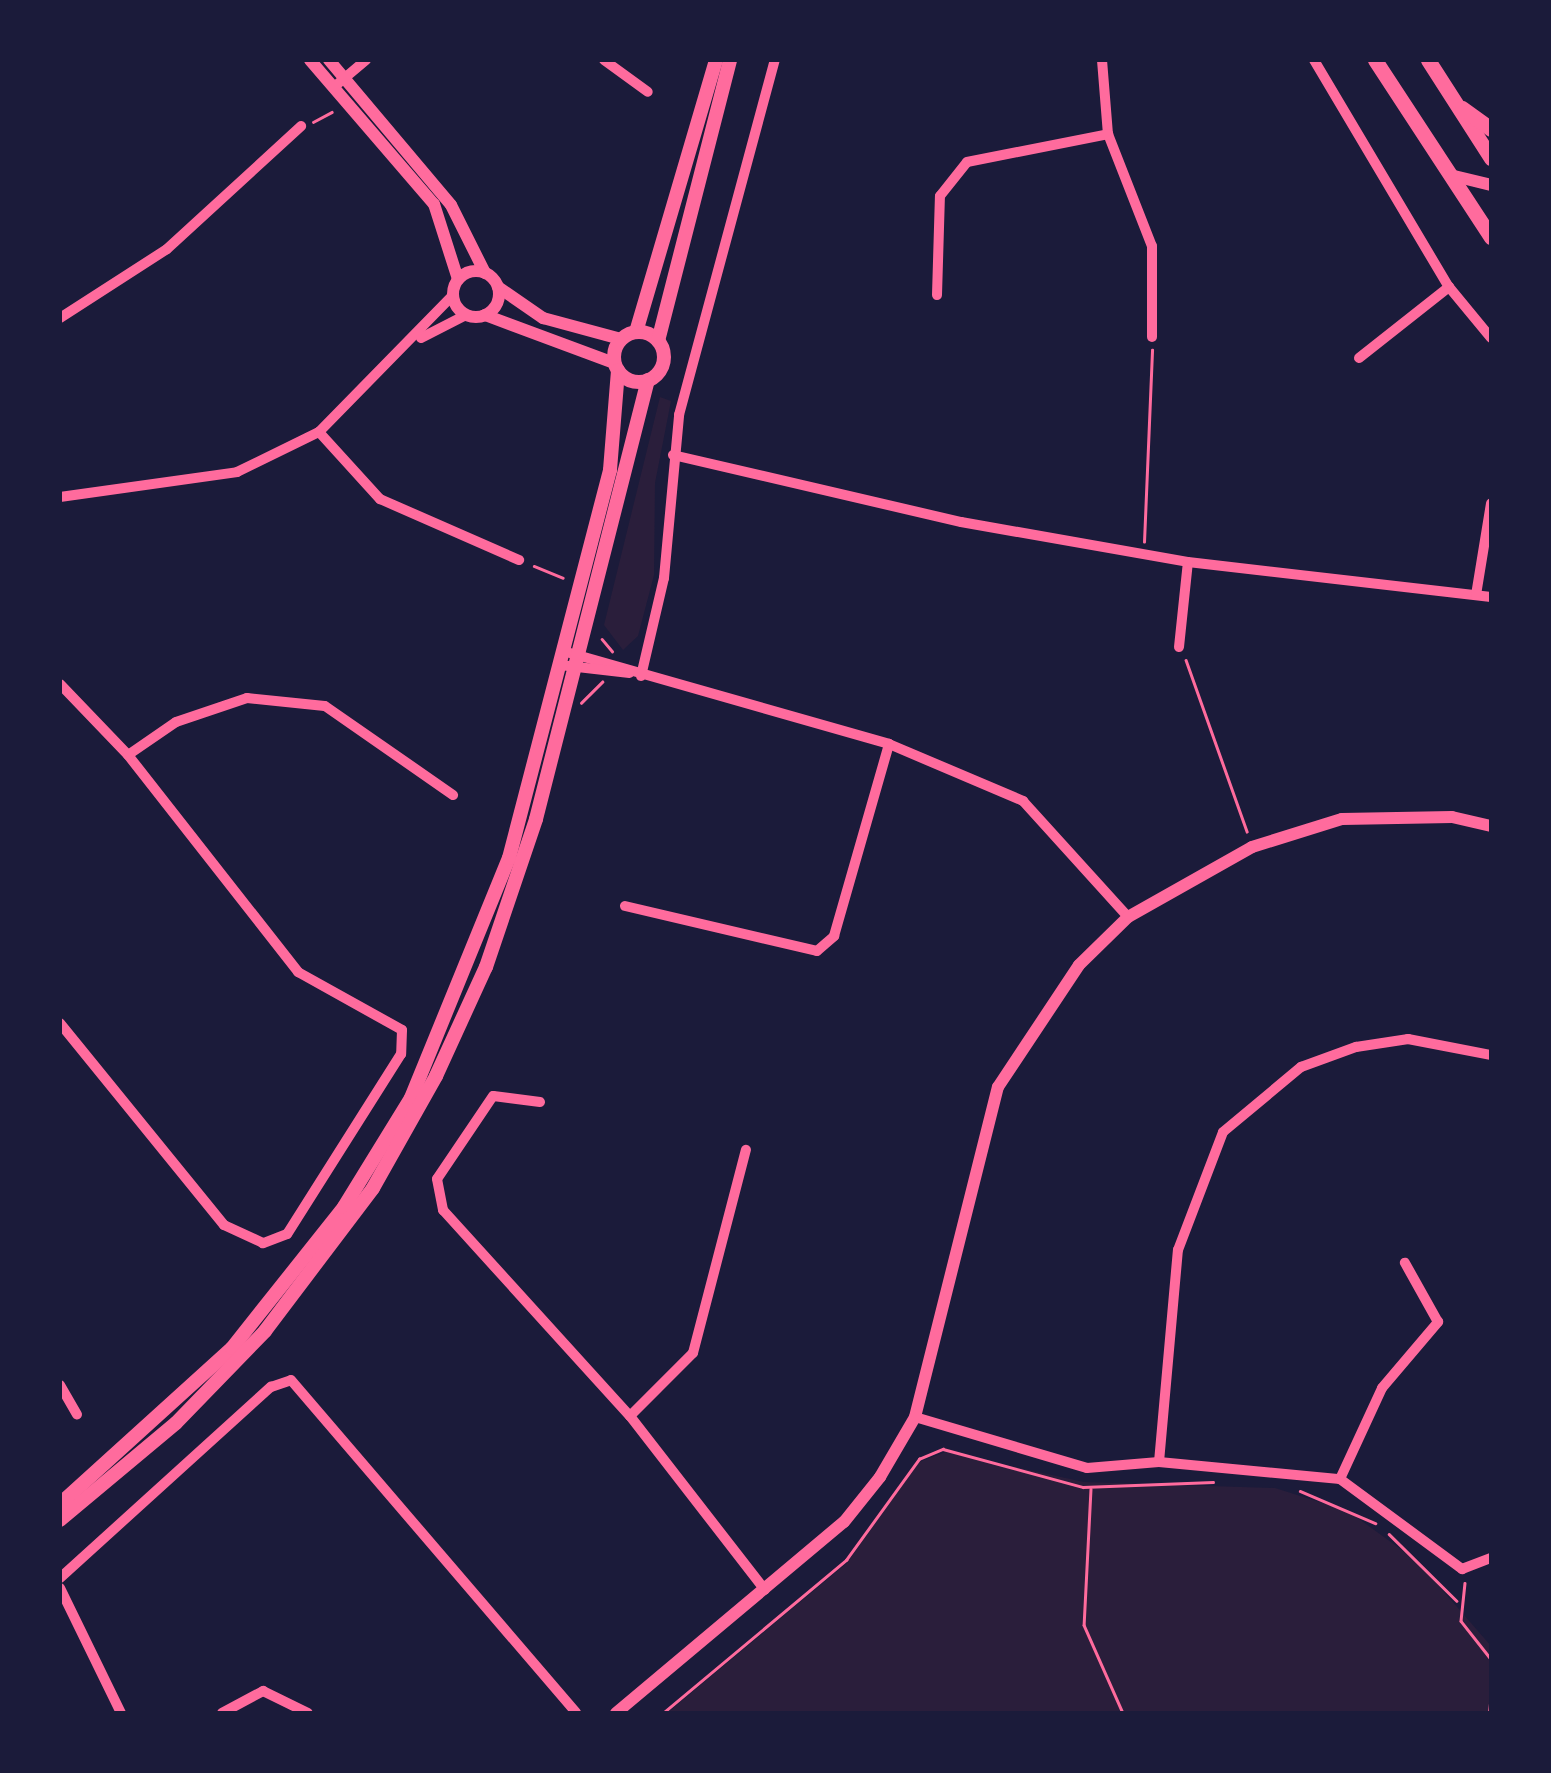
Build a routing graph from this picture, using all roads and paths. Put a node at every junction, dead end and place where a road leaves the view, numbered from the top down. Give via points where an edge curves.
1 (310, 60) edge
2 (329, 60) edge
3 (366, 60) edge
4 (604, 60) edge
5 (716, 60) edge
6 (730, 60) edge
7 (774, 60) edge
8 (1102, 60) edge
9 (1314, 60) edge
10 (1375, 60) edge
11 (1428, 60) edge
12 (339, 83) junction
13 (648, 92) dead end
14 (1447, 96) junction
15 (338, 108) dead end
16 (301, 126) joint
17 (1491, 129) edge
18 (1108, 134) junction
19 (1491, 158) edge
20 (1444, 174) junction
21 (1491, 184) edge
22 (1491, 237) edge
23 (485, 273) junction
24 (458, 279) junction
25 (498, 287) junction
26 (1449, 287) junction
27 (453, 294) junction
28 (937, 295) dead end
29 (466, 315) junction
30 (486, 315) junction
31 (60, 318) edge
32 (636, 332) junction
33 (1152, 336) joint
34 (420, 338) junction
35 (1491, 338) edge
36 (621, 339) junction
37 (658, 341) junction
38 (1359, 358) dead end
39 (616, 367) junction
40 (648, 380) junction
41 (319, 432) junction
42 (673, 455) junction
43 (60, 497) edge
44 (1491, 503) edge
45 (1143, 554) junction
46 (518, 560) joint
47 (1188, 562) junction
48 (570, 581) dead end
49 (1476, 595) junction
50 (1491, 597) edge
51 (1179, 647) joint
52 (569, 660) junction
53 (636, 674) junction
54 (60, 684) edge
55 (889, 744) junction
56 (128, 756) junction
57 (453, 795) dead end
58 (1491, 826) edge
59 (1252, 847) junction
60 (625, 906) dead end
61 (1128, 917) junction
62 (60, 1022) edge
63 (1491, 1055) edge
64 (540, 1102) dead end
65 (746, 1150) dead end
66 (1405, 1263) dead end
67 (60, 1385) edge
68 (77, 1414) dead end
69 (630, 1416) junction
70 (915, 1418) junction
71 (1159, 1462) junction
72 (1093, 1467) junction
73 (1340, 1479) junction
74 (1232, 1481) dead end
75 (1091, 1486) junction
76 (1294, 1489) dead end
77 (60, 1504) edge
78 (60, 1520) edge
79 (1491, 1558) edge
80 (1462, 1569) junction
81 (60, 1578) edge
82 (60, 1588) edge
83 (765, 1590) junction
84 (1457, 1601) junction
85 (1491, 1659) edge
86 (1491, 1693) edge
87 (121, 1713) edge
88 (222, 1713) edge
89 (308, 1713) edge
90 (576, 1713) edge
91 (616, 1713) edge
92 (663, 1713) edge
93 (1122, 1713) edge
94 (1489, 1713) edge

1 - 12 street
2 - 12 street
3 - 12 street
4 - 13 street
5 - 32 main road
6 - 37 main road
7 - 42 street
8 - 18 street
9 - 26 street
10 - 20 main road
11 - 14 main road
12 - 23 street via 451,205
12 - 24 street via 434,204
14 - 17 main road
14 - 19 main road
15 - 16 path
16 - 31 street via 167,249
18 - 28 street via 968,162 940,196
18 - 33 street via 1152,246
20 - 21 street
20 - 22 main road
23 - 24 street
23 - 25 street
24 - 27 street
25 - 30 street
25 - 36 street via 544,318
26 - 35 street
26 - 38 street
27 - 29 street
27 - 34 street
29 - 30 street
29 - 34 street
30 - 39 street
32 - 36 main road
32 - 37 main road
33 - 45 path
34 - 41 street
36 - 39 main road
37 - 40 main road via 662,363
39 - 40 main road
39 - 52 main road via 610,470
40 - 52 main road
41 - 43 street via 238,472
41 - 46 street via 380,499
42 - 45 street
42 - 53 street via 664,578
44 - 49 street
45 - 47 street
46 - 48 path
47 - 49 street
47 - 51 street
49 - 50 street
51 - 59 path
52 - 53 street
52 - 77 main road via 470,972 382,1148 232,1348
52 - 78 main road via 499,934 406,1133 266,1331
53 - 55 street
54 - 56 street
55 - 60 street via 834,936 818,951
55 - 61 street via 1022,801
56 - 57 street via 176,722 247,698 325,706
56 - 62 street via 298,972 402,1030 400,1054 287,1234 263,1243 224,1225
58 - 59 street via 1342,819
59 - 61 street
61 - 70 street via 1030,1026 998,1088
63 - 71 street via 1408,1039 1356,1047 1301,1067 1223,1132 1178,1250
64 - 69 street via 494,1096 437,1179 443,1210
65 - 69 street via 693,1352
66 - 73 street via 1438,1322 1382,1388
67 - 68 street
69 - 83 street
70 - 72 street
70 - 83 street via 844,1522
71 - 72 street
71 - 73 street
72 - 75 path
73 - 80 street
74 - 75 path
75 - 92 path via 944,1449 919,1459 846,1560
75 - 93 path via 1084,1625
76 - 84 path via 1378,1525
79 - 80 street
80 - 84 path
81 - 90 street via 271,1387 292,1380
82 - 87 street
83 - 91 street
84 - 85 path
86 - 94 path
88 - 89 street via 263,1691

